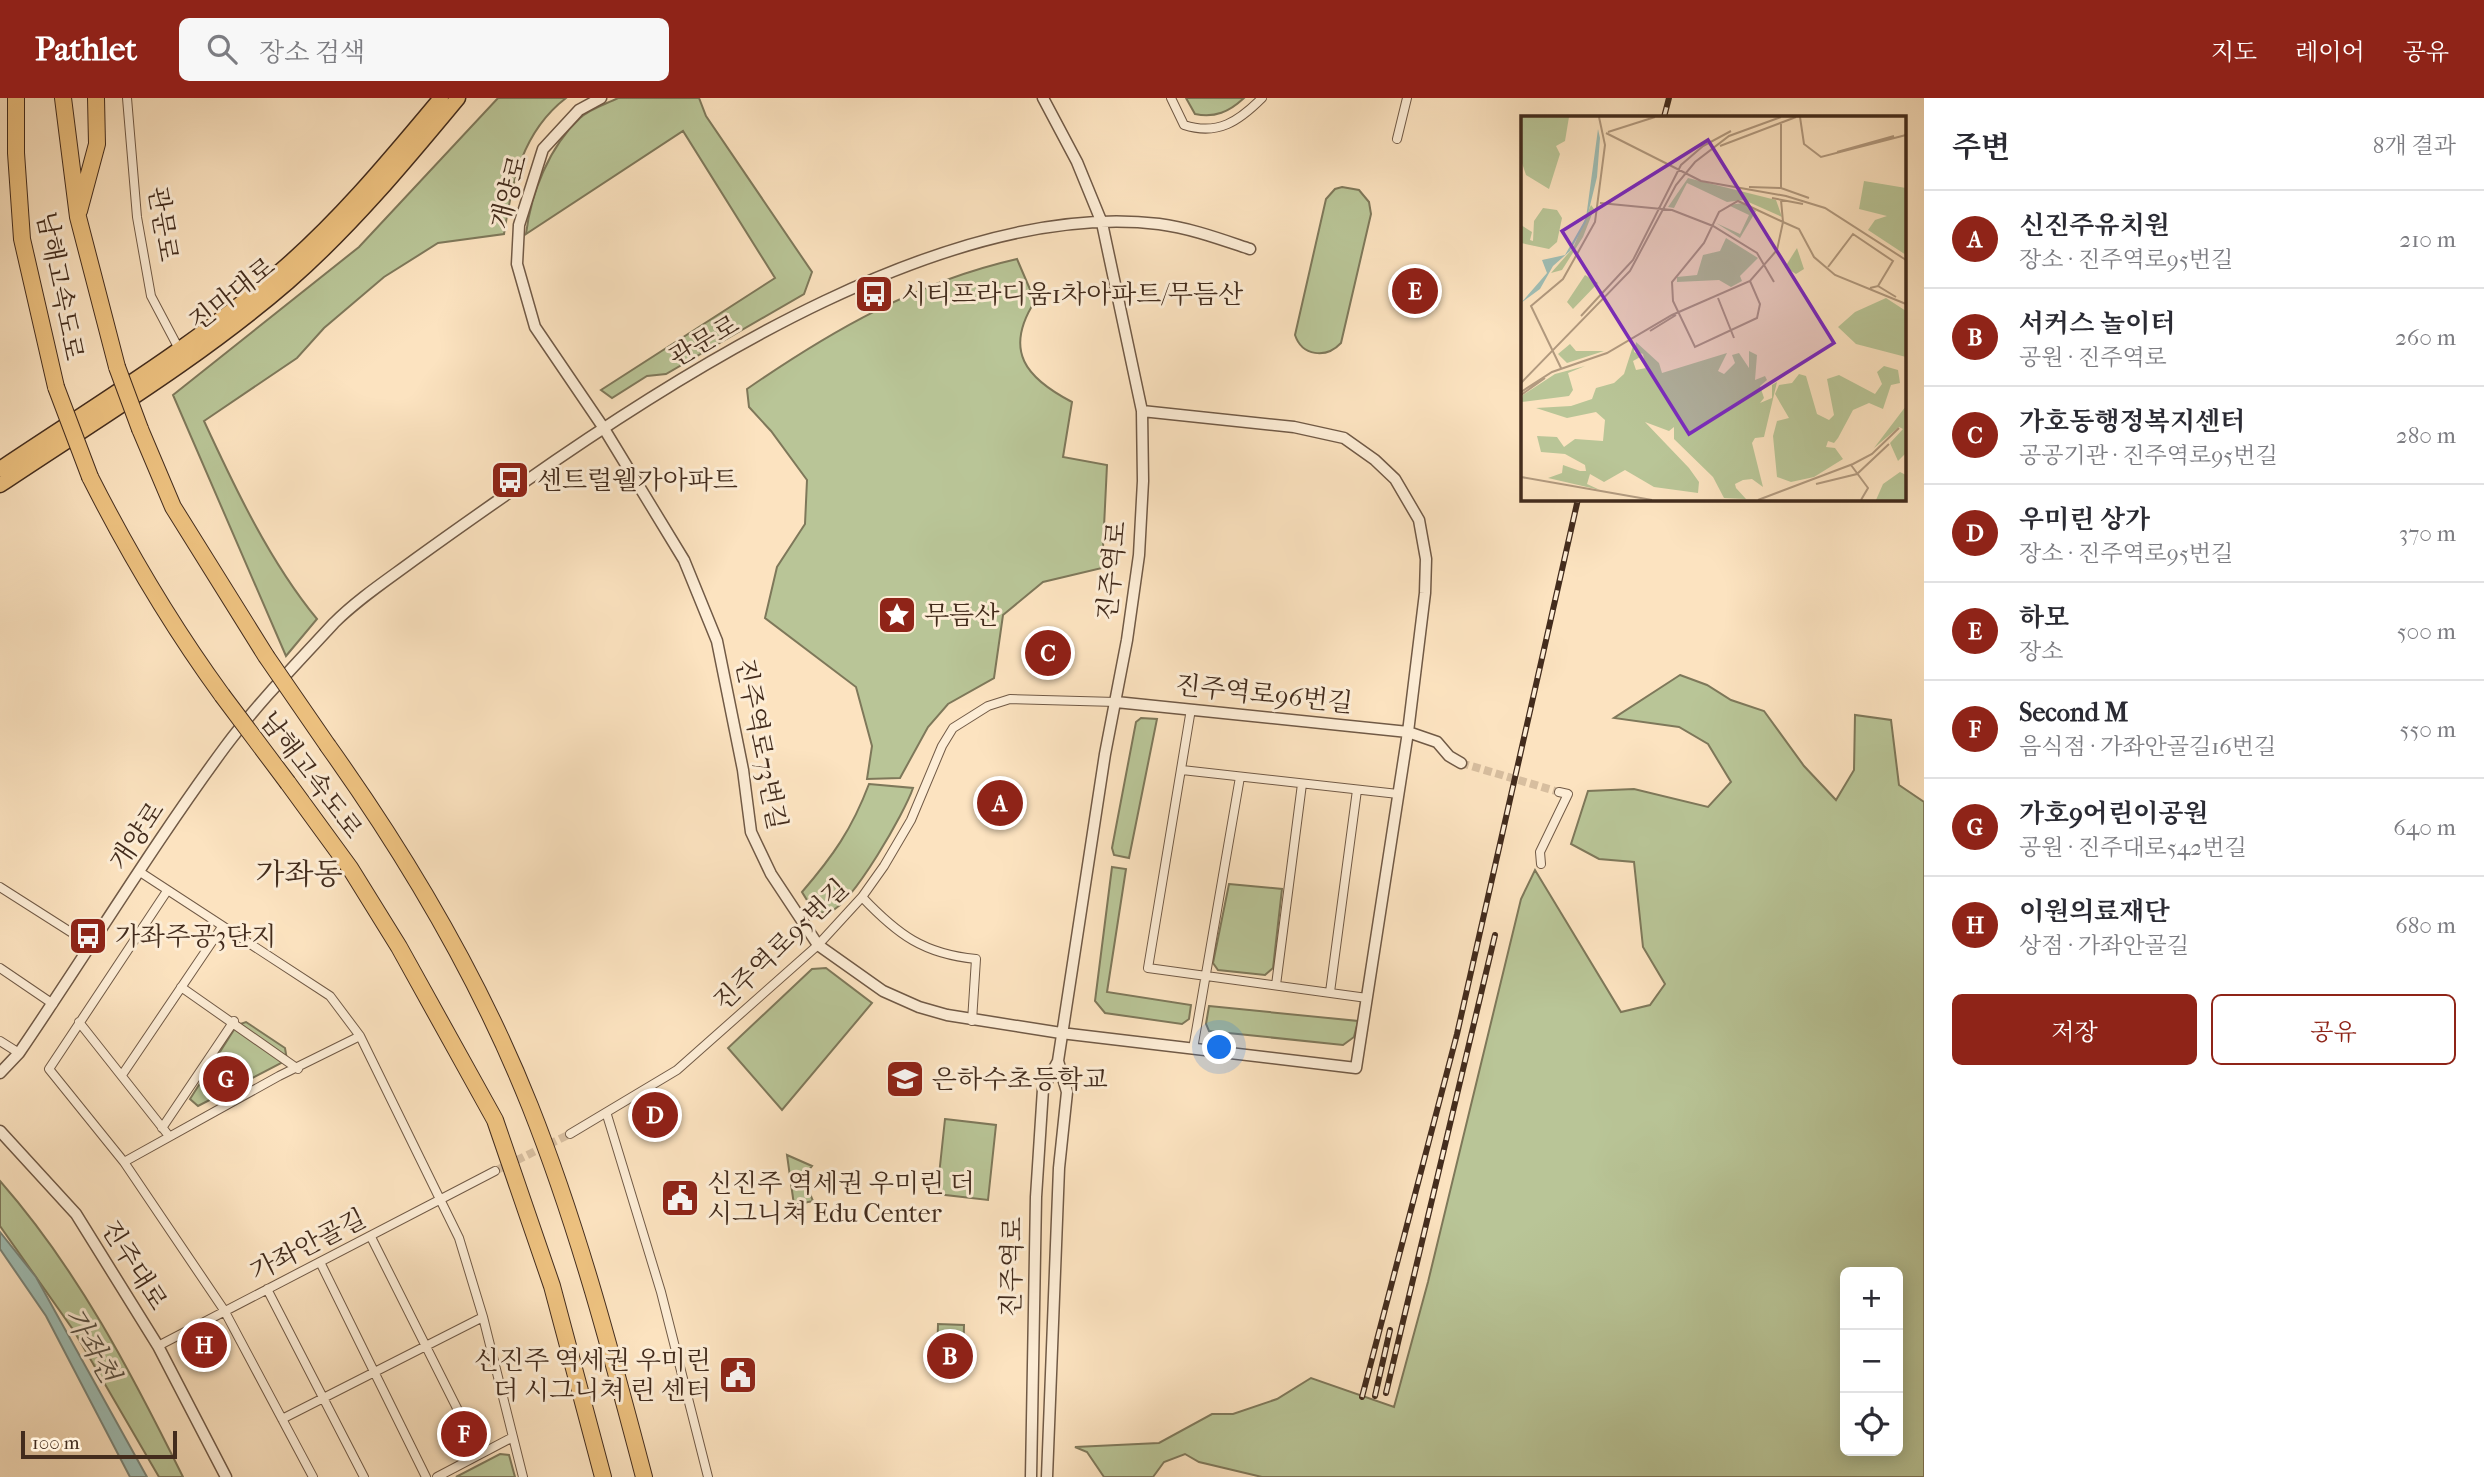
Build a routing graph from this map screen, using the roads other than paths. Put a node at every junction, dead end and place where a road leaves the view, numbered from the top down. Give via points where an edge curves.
1 (16, 98) edge
2 (63, 98) edge
3 (96, 98) edge
4 (127, 98) edge
5 (429, 98) edge
6 (441, 98) edge
7 (458, 98) edge
8 (601, 98) edge
9 (1043, 98) edge
10 (1171, 98) edge
11 (1262, 98) edge
12 (1407, 98) edge
13 (418, 125) junction
14 (1397, 139) dead end
15 (78, 217) junction
16 (1102, 223) junction
17 (1250, 249) dead end
18 (179, 349) junction
19 (1142, 411) junction
20 (603, 427) junction
21 (0, 469) edge
22 (0, 485) edge
23 (265, 699) joint
24 (1116, 702) junction
25 (1191, 709) junction
26 (1408, 732) junction
27 (1461, 763) tunnel mouth
28 (1182, 770) junction
29 (1240, 777) junction
30 (1302, 784) junction
31 (1357, 790) junction
32 (1559, 792) dead end
33 (1398, 794) junction
34 (1541, 864) dead end
35 (140, 873) junction
36 (0, 887) edge
37 (167, 891) junction
38 (862, 897) junction
39 (222, 927) junction
40 (91, 945) junction
41 (818, 945) junction
42 (0, 968) edge
43 (1206, 976) junction
44 (1276, 985) junction
45 (181, 987) junction
46 (1330, 992) junction
47 (1367, 998) junction
48 (53, 1004) junction
49 (234, 1021) junction
50 (972, 1021) junction
51 (79, 1022) junction
52 (1061, 1033) junction
53 (360, 1036) junction
54 (0, 1041) edge
55 (1193, 1049) junction
56 (19, 1054) junction
57 (1058, 1061) junction
58 (298, 1069) junction
59 (0, 1073) edge
60 (122, 1074) junction
61 (607, 1115) junction
62 (162, 1128) junction
63 (0, 1131) edge
64 (570, 1134) tunnel mouth
65 (169, 1136) junction
66 (124, 1162) junction
67 (495, 1171) tunnel mouth
68 (440, 1200) junction
69 (371, 1237) junction
70 (320, 1262) junction
71 (267, 1289) junction
72 (224, 1310) junction
73 (483, 1317) junction
74 (158, 1346) junction
75 (426, 1346) junction
76 (373, 1373) junction
77 (324, 1398) junction
78 (282, 1419) junction
79 (513, 1437) junction
80 (480, 1454) junction
81 (226, 1477) edge
82 (313, 1477) edge
83 (364, 1477) edge
84 (426, 1477) edge
85 (436, 1477) edge
86 (523, 1477) edge
87 (603, 1477) edge
88 (644, 1477) edge
89 (708, 1477) edge
90 (1031, 1477) edge
91 (1047, 1477) edge

1 - 87 highway, 남해고속도로, bridge via 22,239 56,387 90,477 130,557 179,636 350,868 495,1120 552,1286
2 - 15 highway, 남해고속도로
3 - 15 highway via 96,154
4 - 18 street, 관문로 via 137,217 151,296
5 - 13 highway
6 - 13 highway, 진마대로
7 - 22 highway, 진마대로 via 373,198 288,282 187,360
8 - 20 street, 개양로 via 579,110 543,149 519,225 517,264 536,327
9 - 16 street, 진주역로
10 - 11 street via 1184,125 1212,129 1240,120
12 - 14 street
13 - 18 highway, 진마대로 via 312,242 240,305
15 - 88 highway, 남해고속도로, bridge via 117,367 173,507 426,893 529,1104 591,1279
16 - 17 street, 관문로 via 1184,228
16 - 19 street, 진주역로
16 - 20 street, 관문로 via 1031,231 902,267 763,334
18 - 21 highway, 진마대로
19 - 24 street, 진주역로 via 1139,555
19 - 26 street via 1294,427 1344,438 1395,480 1419,520 1426,559
20 - 23 street, 관문로 via 374,589 339,619
20 - 41 street, 진주역로73번길 via 684,560 717,641 751,832 771,874
23 - 35 street, 개양로 via 225,747
24 - 25 street, 진주역로96번길
24 - 38 street, 진주역로95번길 via 1010,699 988,706 953,728 911,820
24 - 52 street, 진주역로
25 - 26 street, 진주역로96번길
25 - 28 street
26 - 27 street, 진주역로96번길 via 1429,737
26 - 33 street
28 - 29 street
28 - 43 street via 1148,968
29 - 30 street
29 - 43 street
30 - 31 street
30 - 44 street
31 - 33 street
31 - 46 street
32 - 34 street via 1568,794 1540,852
33 - 47 street
35 - 37 street
35 - 40 street, 개양로
36 - 40 street
37 - 39 street
37 - 51 street
38 - 41 street, 진주역로95번길
38 - 50 street via 889,926 918,944 945,956 976,959
39 - 45 street
39 - 53 street via 330,996
40 - 48 street, 개양로
41 - 50 street, 진주역로73번길 via 883,991 919,1007
41 - 61 street, 진주역로95번길 via 677,1070
42 - 48 street
43 - 44 street
43 - 55 street
44 - 46 street
45 - 49 street
45 - 60 street
46 - 47 street
47 - 55 street, 진주역로73번길 via 1356,1068
48 - 56 street, 개양로
49 - 58 street
49 - 62 street
50 - 52 street, 진주역로73번길
51 - 60 street
51 - 66 street via 49,1069
52 - 55 street, 진주역로73번길
52 - 57 street, 진주역로
53 - 58 street
53 - 68 street
54 - 56 street
56 - 59 street, 개양로
57 - 90 street, 진주역로 via 1043,1089 1036,1197
57 - 91 street, 진주역로 via 1067,1092 1059,1168
58 - 65 street
60 - 62 street
61 - 64 street, 진주역로95번길
61 - 89 street via 661,1292
62 - 65 street
63 - 74 street, 진주대로 via 76,1214
65 - 66 street
66 - 72 street
67 - 68 street
68 - 69 street, 가좌안골길
68 - 73 street via 459,1238
69 - 70 street, 가좌안골길
69 - 75 street
70 - 71 street, 가좌안골길
70 - 76 street
71 - 72 street, 가좌안골길
71 - 77 street
72 - 74 street, 가좌안골길
72 - 78 street
73 - 75 street
73 - 79 street
74 - 81 street, 진주대로
75 - 76 street
75 - 80 street
76 - 77 street
76 - 84 street
77 - 78 street
77 - 83 street
78 - 82 street
79 - 80 street
79 - 86 street
80 - 85 street

